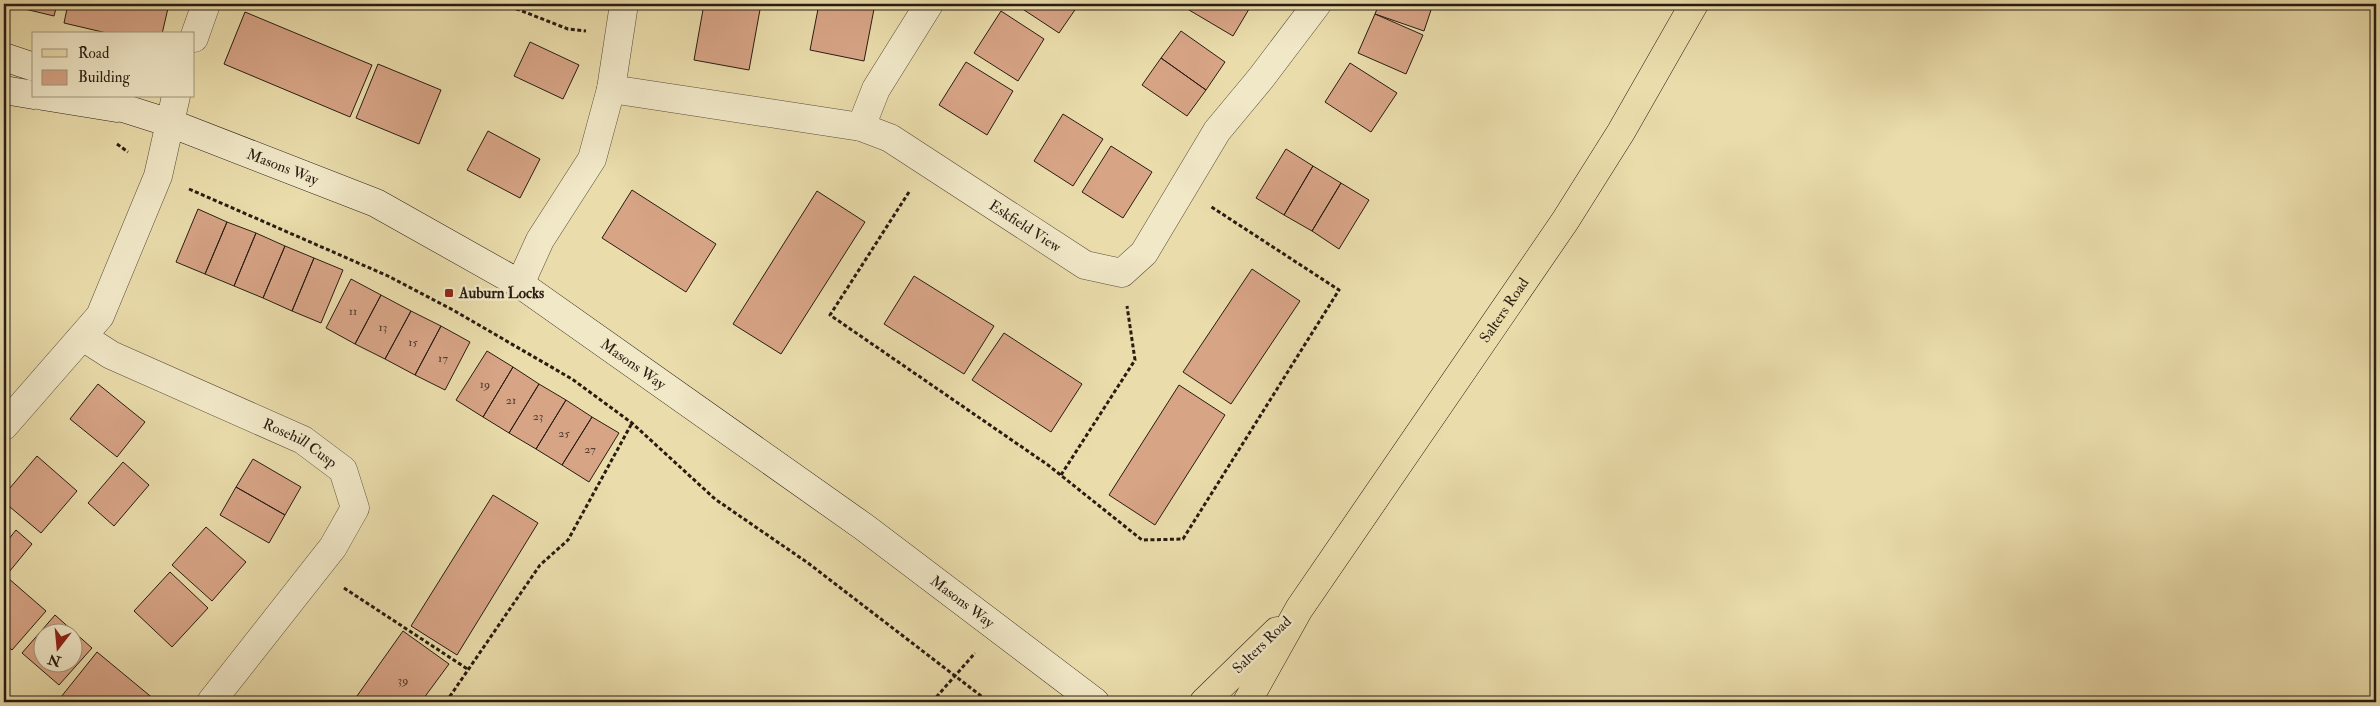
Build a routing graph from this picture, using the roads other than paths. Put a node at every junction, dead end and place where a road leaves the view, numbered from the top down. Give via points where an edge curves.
1 (206, 4) edge
2 (624, 4) edge
3 (929, 4) edge
4 (1317, 4) edge
5 (1694, 4) edge
6 (195, 35) edge
7 (4, 57) edge
8 (32, 66) edge
9 (612, 89) junction
10 (4, 90) edge
11 (32, 95) edge
12 (55, 98) edge
13 (102, 98) edge
14 (176, 98) edge
15 (126, 109) junction
16 (170, 123) junction
17 (861, 127) junction
18 (520, 284) junction
19 (83, 337) junction
20 (4, 426) edge
21 (1299, 609) junction
22 (211, 702) edge
23 (1095, 702) edge
24 (1204, 702) edge
25 (1247, 702) edge

1 - 6 street
2 - 9 street
3 - 17 street via 876,89
4 - 17 street, Eskfield View via 1216,131 1144,253 1122,273 1085,265 890,138
5 - 21 main road, Salters Road via 1565,222
7 - 8 street
9 - 17 street, Eskfield View
9 - 18 street via 592,159 540,240
10 - 11 street
12 - 15 street, Masons Way
13 - 15 street, Masons Way
14 - 16 street
15 - 16 street, Masons Way
16 - 18 street, Masons Way via 376,203
16 - 19 street via 158,176 100,316
18 - 23 street, Masons Way via 864,527
19 - 20 street
19 - 22 street, Rosehill Cusp via 111,355 303,440 343,470 355,508 333,547
21 - 24 main road, Salters Road
21 - 25 main road, Salters Road

